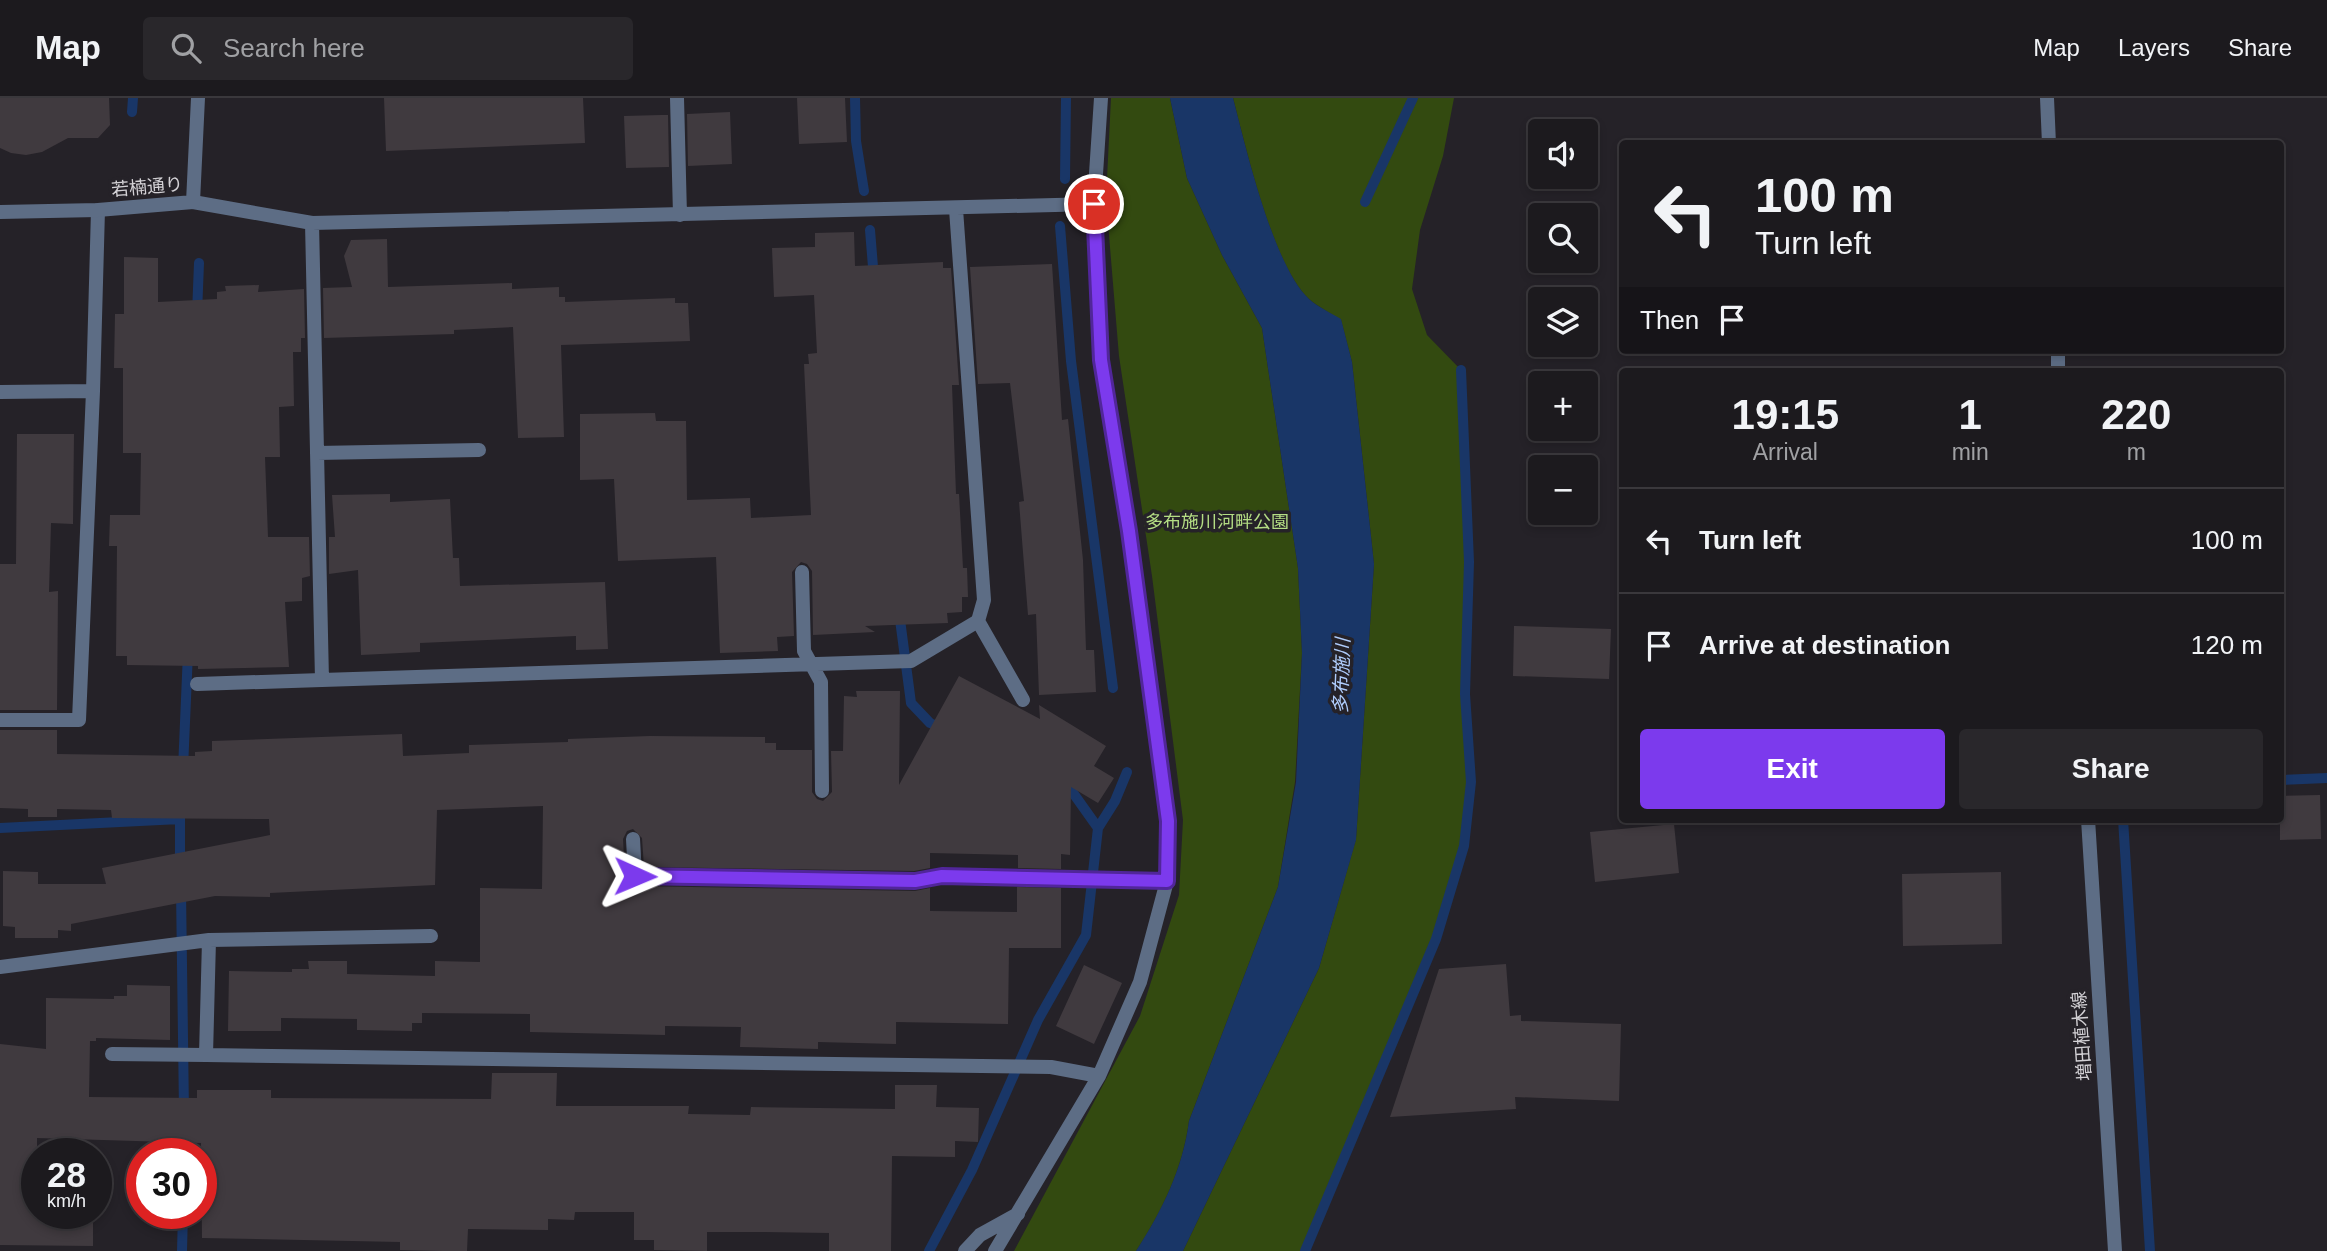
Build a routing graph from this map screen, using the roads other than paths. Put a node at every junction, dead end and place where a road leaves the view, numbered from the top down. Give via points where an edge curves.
1 (198, 98) edge
2 (677, 98) edge
3 (1101, 98) edge
4 (2048, 98) edge
5 (2049, 140) edge
6 (193, 202) junction
7 (1094, 204) junction
8 (956, 209) junction
9 (98, 210) junction
10 (0, 212) edge
11 (680, 215) junction
12 (312, 223) junction
13 (93, 391) junction
14 (0, 392) edge
15 (479, 450) dead end
16 (317, 453) junction
17 (802, 572) dead end
18 (978, 621) junction
19 (812, 664) junction
20 (322, 680) junction
21 (197, 684) dead end
22 (1023, 700) dead end
23 (0, 720) edge
24 (822, 792) dead end
25 (2088, 823) edge
26 (633, 839) dead end
27 (1167, 881) junction
28 (431, 936) dead end
29 (202, 941) junction
30 (0, 967) edge
31 (112, 1054) dead end
32 (200, 1055) junction
33 (1099, 1076) junction
34 (1019, 1213) junction
35 (965, 1251) edge
36 (995, 1251) edge
37 (2115, 1251) edge

1 - 6 street, 若楠通り
2 - 11 street
3 - 7 street
4 - 5 street
6 - 9 street, 若楠通り
6 - 12 street
7 - 8 street
7 - 27 street via 1101,360 1168,821
8 - 11 street
8 - 18 street via 984,600
9 - 10 street, 若楠通り
9 - 13 street
11 - 12 street
12 - 16 street
13 - 14 street
13 - 23 street via 79,720
15 - 16 street
16 - 20 street
17 - 19 street via 804,651
18 - 19 street via 912,661
18 - 22 street
19 - 20 street
19 - 24 street via 821,682
20 - 21 street
25 - 37 street, 増田植木線
26 - 27 street via 635,876
27 - 33 street via 1140,982
28 - 29 street
29 - 30 street
29 - 32 street
31 - 32 street
32 - 33 street via 1051,1067
33 - 34 street
34 - 35 street via 980,1235
34 - 36 street

